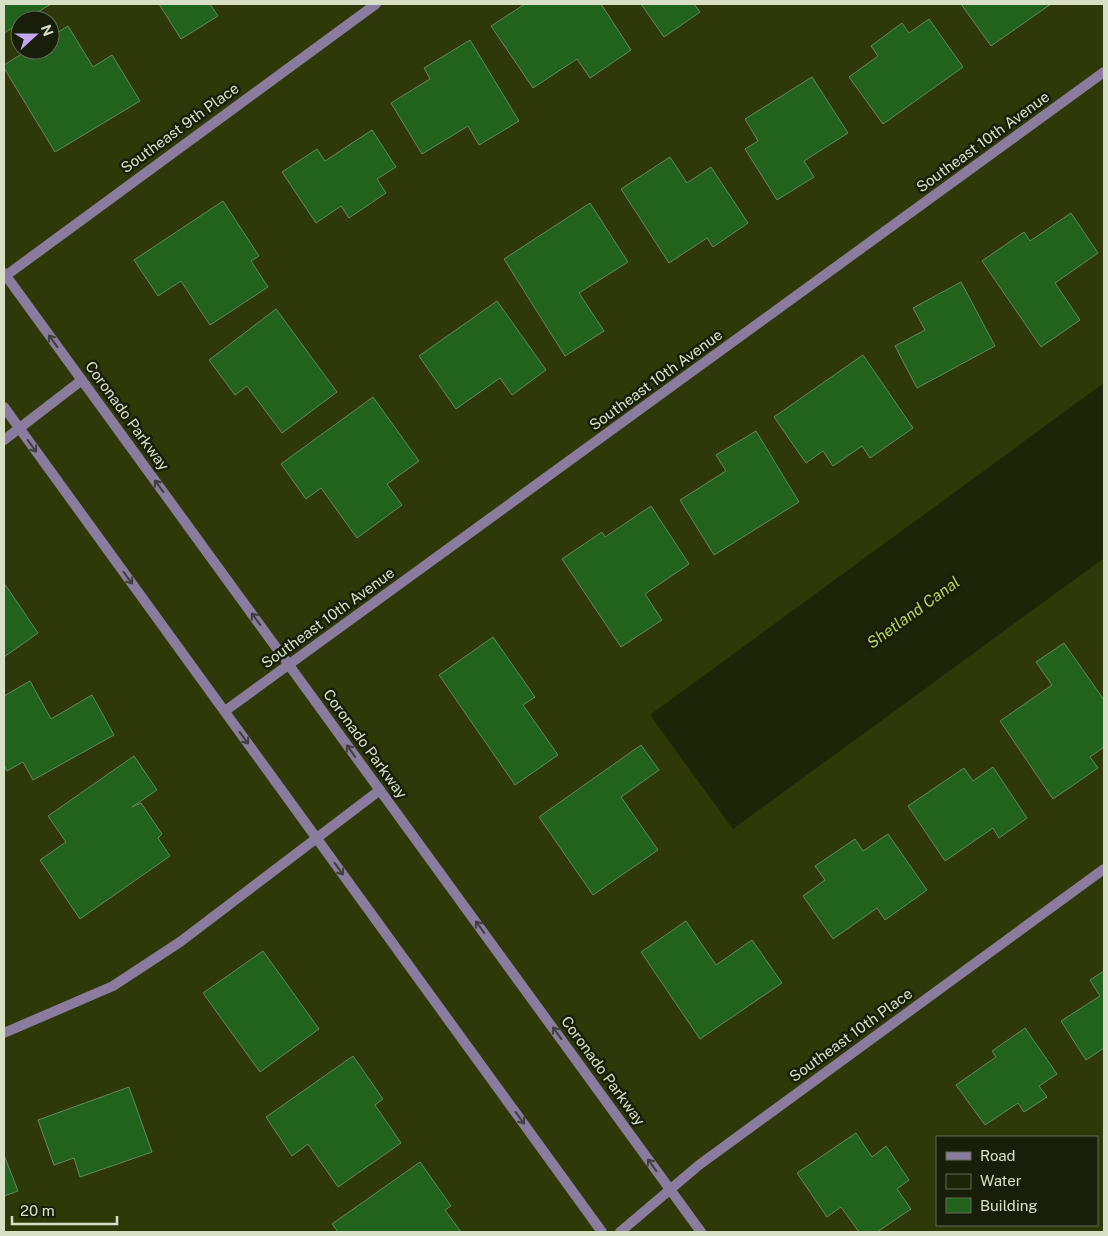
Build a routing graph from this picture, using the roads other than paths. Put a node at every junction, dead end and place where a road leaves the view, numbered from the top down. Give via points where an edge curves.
1 (376, 4) edge
2 (1104, 72) edge
3 (4, 275) edge
4 (82, 380) junction
5 (4, 407) edge
6 (19, 428) junction
7 (4, 440) edge
8 (289, 665) junction
9 (225, 711) junction
10 (380, 790) junction
11 (317, 838) junction
12 (1104, 869) edge
13 (4, 1032) edge
14 (670, 1190) junction
15 (602, 1232) edge
16 (620, 1232) edge
17 (701, 1232) edge

1 - 3 street, Southeast 9th Place
2 - 8 street, Southeast 10th Avenue
4 -> 3 street, Coronado Parkway
4 - 6 street
8 -> 4 street, Coronado Parkway
5 - 6 street
6 - 7 street
6 -> 9 street
8 - 9 street, Southeast 10th Avenue
10 -> 8 street, Coronado Parkway
9 -> 11 street
10 - 11 street
14 -> 10 street, Coronado Parkway
11 - 13 street via 180,942 113,986
11 -> 15 street
12 - 14 street, Southeast 10th Place via 699,1165
14 - 16 street, Southeast 10th Place
14 - 17 street, Coronado Parkway

